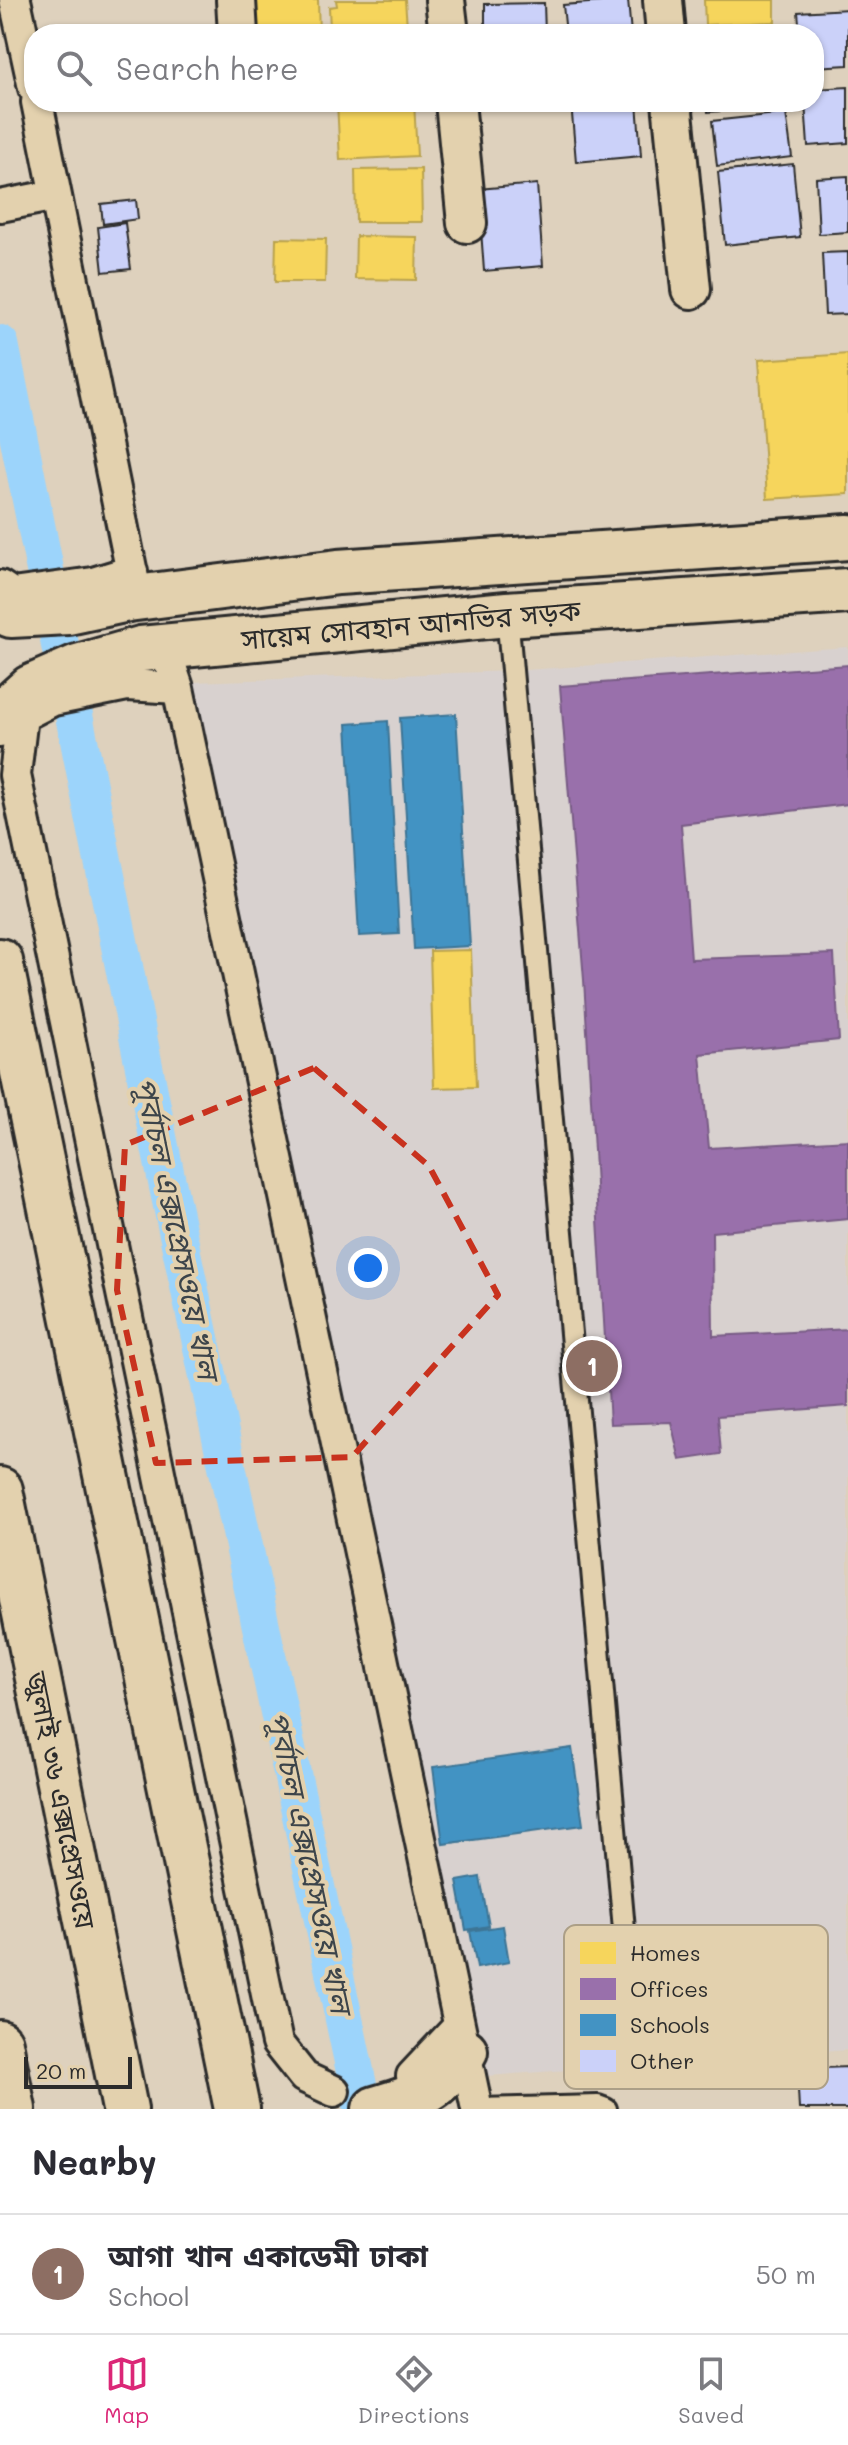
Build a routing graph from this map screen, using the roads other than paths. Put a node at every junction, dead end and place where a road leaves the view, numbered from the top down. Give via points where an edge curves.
1 (15, 0) edge
2 (236, 0) edge
3 (445, 0) edge
4 (663, 0) edge
5 (237, 24) edge
6 (448, 24) edge
7 (665, 24) edge
8 (24, 41) edge
9 (32, 112) edge
10 (39, 112) edge
11 (456, 112) edge
12 (673, 112) edge
13 (51, 196) junction
14 (0, 206) edge
15 (467, 223) dead end
16 (73, 276) junction
17 (691, 289) dead end
18 (848, 537) edge
19 (123, 588) junction
20 (848, 591) edge
21 (6, 601) edge
22 (507, 614) junction
23 (144, 659) junction
24 (178, 688) junction
25 (18, 710) edge
26 (0, 961) edge
27 (0, 1490) edge
28 (624, 1925) edge
29 (0, 2043) edge
30 (447, 2056) junction
31 (233, 2090) edge
32 (334, 2091) dead end
33 (13, 2109) edge
34 (125, 2109) edge
35 (257, 2109) edge
36 (375, 2109) edge
37 (477, 2109) edge
38 (606, 2109) edge

1 - 8 street
2 - 5 street
3 - 6 street
4 - 7 street
9 - 13 street
10 - 16 street
11 - 15 street
12 - 17 street
13 - 14 street
13 - 16 street
16 - 19 street
18 - 19 main road, সায়েম সোবহান আনভির সড়ক
19 - 21 main road, সায়েম সোবহান আনভির সড়ক via 68,612
20 - 22 main road, সায়েম সোবহান আনভির সড়ক
22 - 23 main road, সায়েম সোবহান আনভির সড়ক
22 - 28 lane
23 - 24 street
23 - 24 street
23 - 25 main road, সায়েম সোবহান আনভির সড়ক via 78,667
24 - 30 street
25 - 32 street via 15,775 277,2043 304,2077
26 - 31 main road
27 - 34 main road, জুলাই ৩৬ এক্সপ্রেসওয়ে
29 - 33 main road
30 - 36 main road via 434,2088
30 - 37 street
31 - 35 main road
37 - 38 lane

